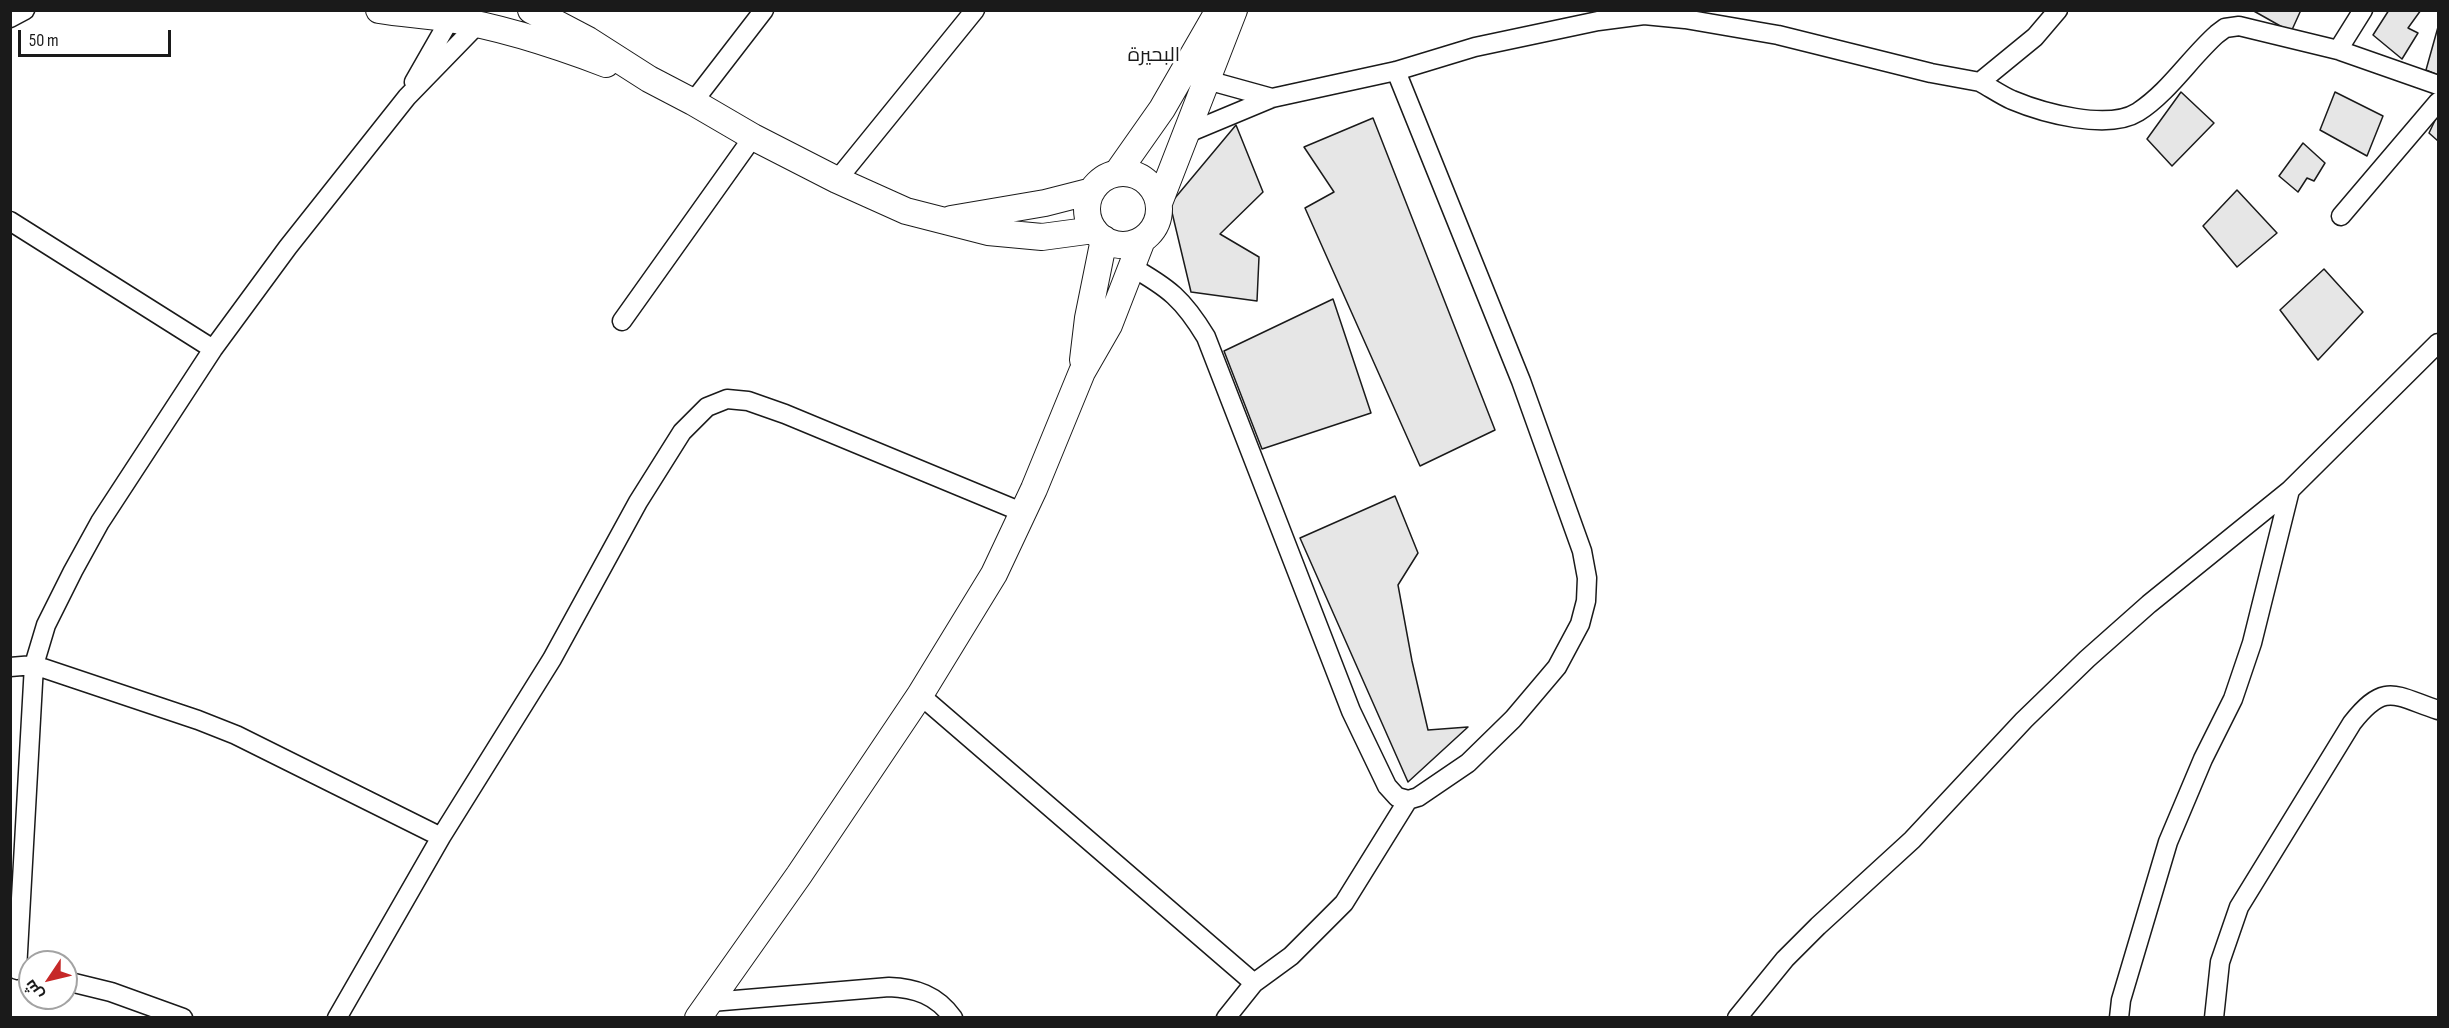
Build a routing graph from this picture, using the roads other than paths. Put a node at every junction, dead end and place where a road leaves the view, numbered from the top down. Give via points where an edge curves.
1 (25, 10) edge
2 (380, 10) edge
3 (531, 10) edge
4 (764, 10) edge
5 (975, 10) edge
6 (1219, 10) edge
7 (1234, 10) edge
8 (2058, 10) edge
9 (2363, 10) edge
10 (468, 16) edge
11 (10, 18) edge
12 (2338, 50) junction
13 (1396, 71) junction
14 (1196, 77) junction
15 (650, 79) junction
16 (1980, 82) junction
17 (2439, 85) edge
18 (406, 97) junction
19 (1272, 98) junction
20 (693, 102) junction
21 (2439, 102) edge
22 (1188, 133) junction
23 (753, 137) junction
24 (1117, 173) junction
25 (837, 180) junction
26 (1092, 191) junction
27 (1159, 203) junction
28 (2341, 216) dead end
29 (946, 219) junction
30 (10, 221) edge
31 (1099, 235) junction
32 (1142, 240) junction
33 (1130, 266) junction
34 (622, 321) dead end
35 (2439, 343) edge
36 (213, 349) junction
37 (1082, 372) junction
38 (2290, 490) junction
39 (1024, 513) junction
40 (34, 665) junction
41 (10, 667) edge
42 (920, 695) junction
43 (2439, 710) edge
44 (1408, 800) junction
45 (441, 837) junction
46 (20, 950) edge
47 (1254, 983) junction
48 (78, 984) edge
49 (704, 1010) edge
50 (183, 1017) edge
51 (337, 1017) edge
52 (953, 1017) edge
53 (1226, 1017) edge
54 (1737, 1017) edge
55 (2120, 1017) edge
56 (2214, 1017) edge

1 - 11 street
2 - 10 street
3 - 15 street
4 - 20 street
5 - 25 street
6 - 14 street
7 - 14 street
8 - 16 street via 2035,37
9 - 12 street
10 - 15 street
10 - 18 street
10 - 18 street
12 - 16 street via 2239,26 2225,28 2136,114 2101,120 2035,109
12 - 17 street
13 - 16 street via 1475,47 1644,15 1778,35
13 - 19 street
13 - 44 street via 1521,381 1582,551 1587,578 1580,624 1557,667 1513,719 1468,763 1431,790
14 - 19 street
14 - 22 street
14 - 24 street
15 - 20 street
18 - 36 street
19 - 22 street
20 - 23 street
21 - 28 street
22 - 27 street
23 - 25 street
23 - 34 street
24 - 26 street via 1102,179
24 - 27 street via 1128,173 1149,183
25 - 29 street via 906,211
26 - 29 street
26 - 31 street via 1087,211
27 - 32 street via 1156,224
29 - 31 street via 988,232 1024,236
30 - 36 street
31 - 32 street via 1123,245
31 - 37 street
32 - 33 street
33 - 37 street via 1108,325
33 - 44 street via 1177,296 1206,337 1351,711 1387,786 1396,797
35 - 38 street
36 - 40 street via 100,522 46,626
37 - 39 street
38 - 54 street via 2086,659 1912,840 1785,959
38 - 55 street via 2252,643 2233,699 2168,842 2121,1000
39 - 42 street via 994,574
39 - 45 street via 748,401 727,399 707,407 675,441 552,659
40 - 41 street
40 - 45 street via 226,731
40 - 46 street
42 - 47 street
42 - 49 street
43 - 56 street via 2392,695 2378,697 2352,723 2239,907 2220,962
44 - 47 street via 1344,903 1291,956
45 - 51 street
47 - 53 street
48 - 50 street
49 - 52 street via 889,987 926,993

